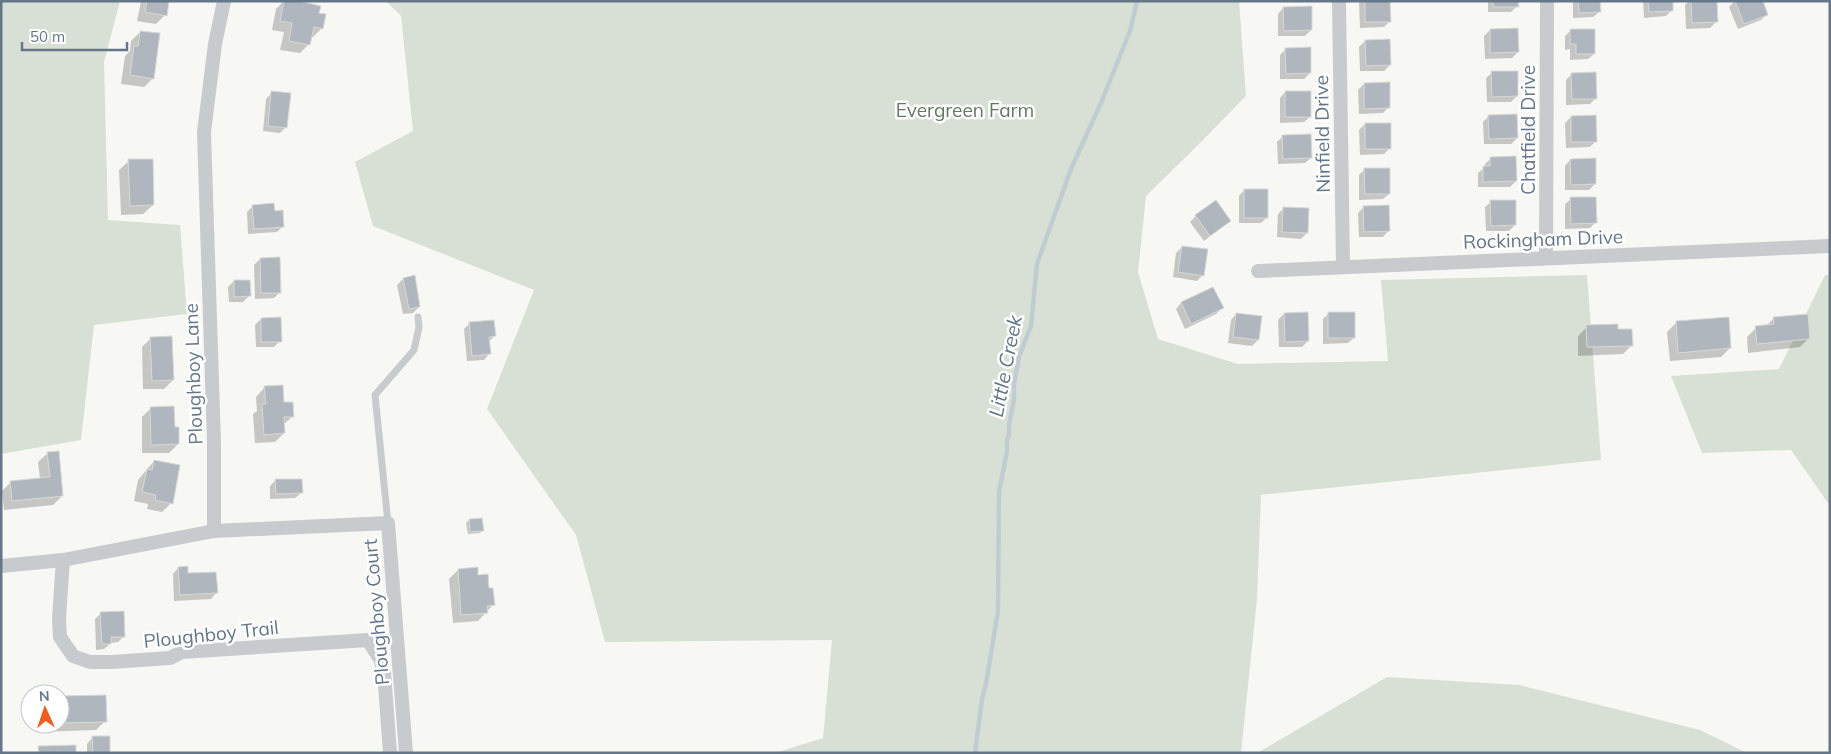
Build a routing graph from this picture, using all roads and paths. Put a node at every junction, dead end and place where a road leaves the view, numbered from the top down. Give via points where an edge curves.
1 (224, 1) edge
2 (1339, 1) edge
3 (1547, 1) edge
4 (1830, 246) edge
5 (1546, 258) junction
6 (1343, 266) junction
7 (1258, 271) dead end
8 (418, 317) dead end
9 (388, 523) junction
10 (214, 531) junction
11 (63, 560) junction
12 (1, 566) edge
13 (390, 753) edge
14 (406, 753) edge

1 - 10 street, Ploughboy Lane via 214,44 204,132
2 - 6 street, Ninfield Drive
3 - 5 street, Chatfield Drive
4 - 5 street, Rockingham Drive
5 - 6 street, Rockingham Drive
6 - 7 street, Rockingham Drive
8 - 9 lane via 414,350 375,394
9 - 10 street, Ploughboy Court
9 - 14 street, Ploughboy Court
10 - 11 street
11 - 12 street
11 - 13 street, Ploughboy Trail via 58,618 60,637 73,656 90,662 170,658 182,652 368,640 384,672

